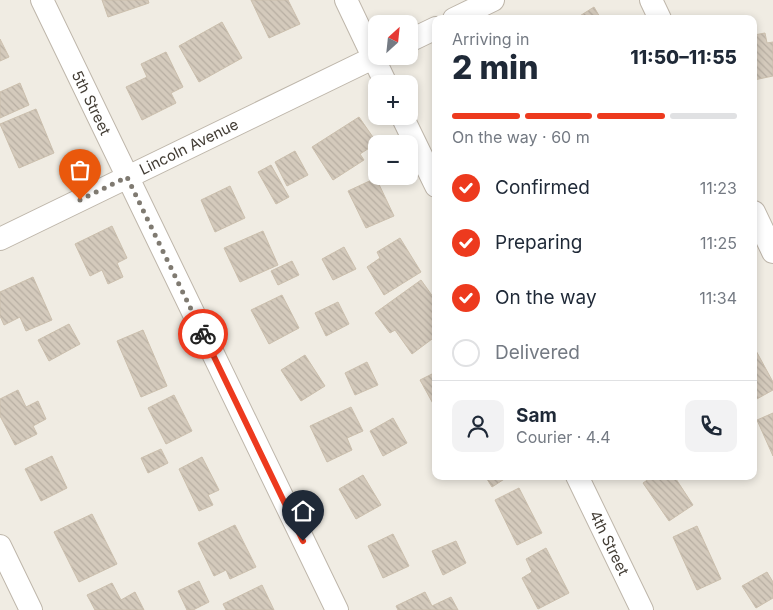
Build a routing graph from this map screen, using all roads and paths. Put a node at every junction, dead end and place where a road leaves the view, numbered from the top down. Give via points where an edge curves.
1 (42, 0) edge
2 (346, 0) edge
3 (493, 0) edge
4 (652, 0) edge
5 (462, 15) edge
6 (658, 15) edge
7 (432, 30) edge
8 (418, 37) edge
9 (368, 42) edge
10 (368, 61) edge
11 (406, 125) edge
12 (127, 177) junction
13 (432, 178) edge
14 (757, 218) edge
15 (0, 238) edge
16 (773, 252) edge
17 (579, 480) edge
18 (0, 546) edge
19 (31, 610) edge
20 (337, 610) edge
21 (642, 610) edge

1 - 12 street, 5th Street
2 - 9 street
3 - 5 street
4 - 6 street
7 - 8 street
10 - 12 street, Lincoln Avenue
11 - 13 street
12 - 15 street, Lincoln Avenue
12 - 20 street, 5th Street
14 - 16 street
17 - 21 street, 4th Street
18 - 19 street

